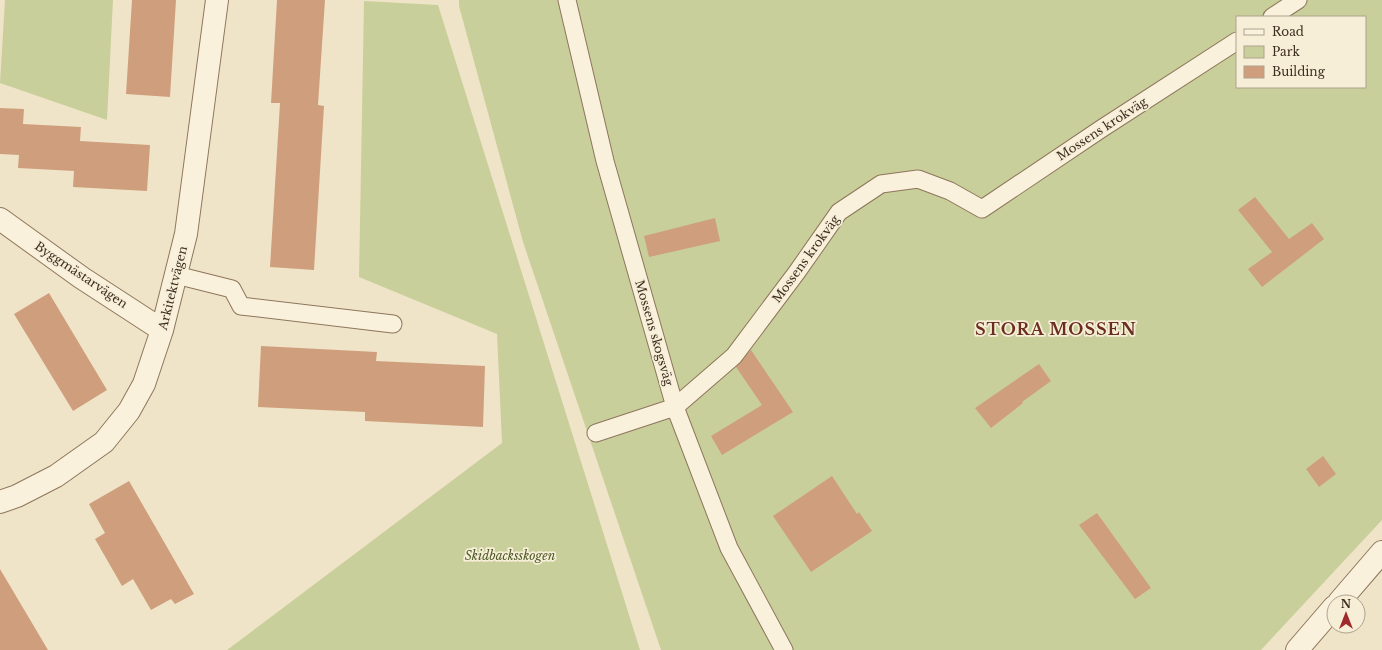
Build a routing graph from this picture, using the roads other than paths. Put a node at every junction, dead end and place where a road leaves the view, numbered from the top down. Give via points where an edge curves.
1 (217, 0) edge
2 (567, 0) edge
3 (1298, 0) edge
4 (1274, 16) edge
5 (1236, 42) edge
6 (0, 219) edge
7 (176, 275) junction
8 (392, 324) dead end
9 (162, 330) junction
10 (675, 407) junction
11 (596, 433) dead end
12 (0, 502) edge
13 (1382, 552) edge
14 (1346, 594) edge
15 (1326, 617) edge
16 (784, 650) edge
17 (1297, 650) edge

1 - 7 street, Arkitektvägen via 186,234
2 - 10 lane, Mossens skogsväg via 605,160
3 - 4 lane
5 - 10 lane, Mossens krokväg via 982,209 950,191 918,179 881,184 839,212 734,356
6 - 9 street, Byggmästarvägen via 82,278
7 - 8 lane via 232,289 241,306
7 - 9 street, Arkitektvägen
9 - 12 street, Arkitektvägen via 144,384 129,411 104,442 56,476
10 - 11 lane, Mossens krokväg
10 - 16 lane, Mossens skogsväg via 730,548
13 - 14 street
15 - 17 street

